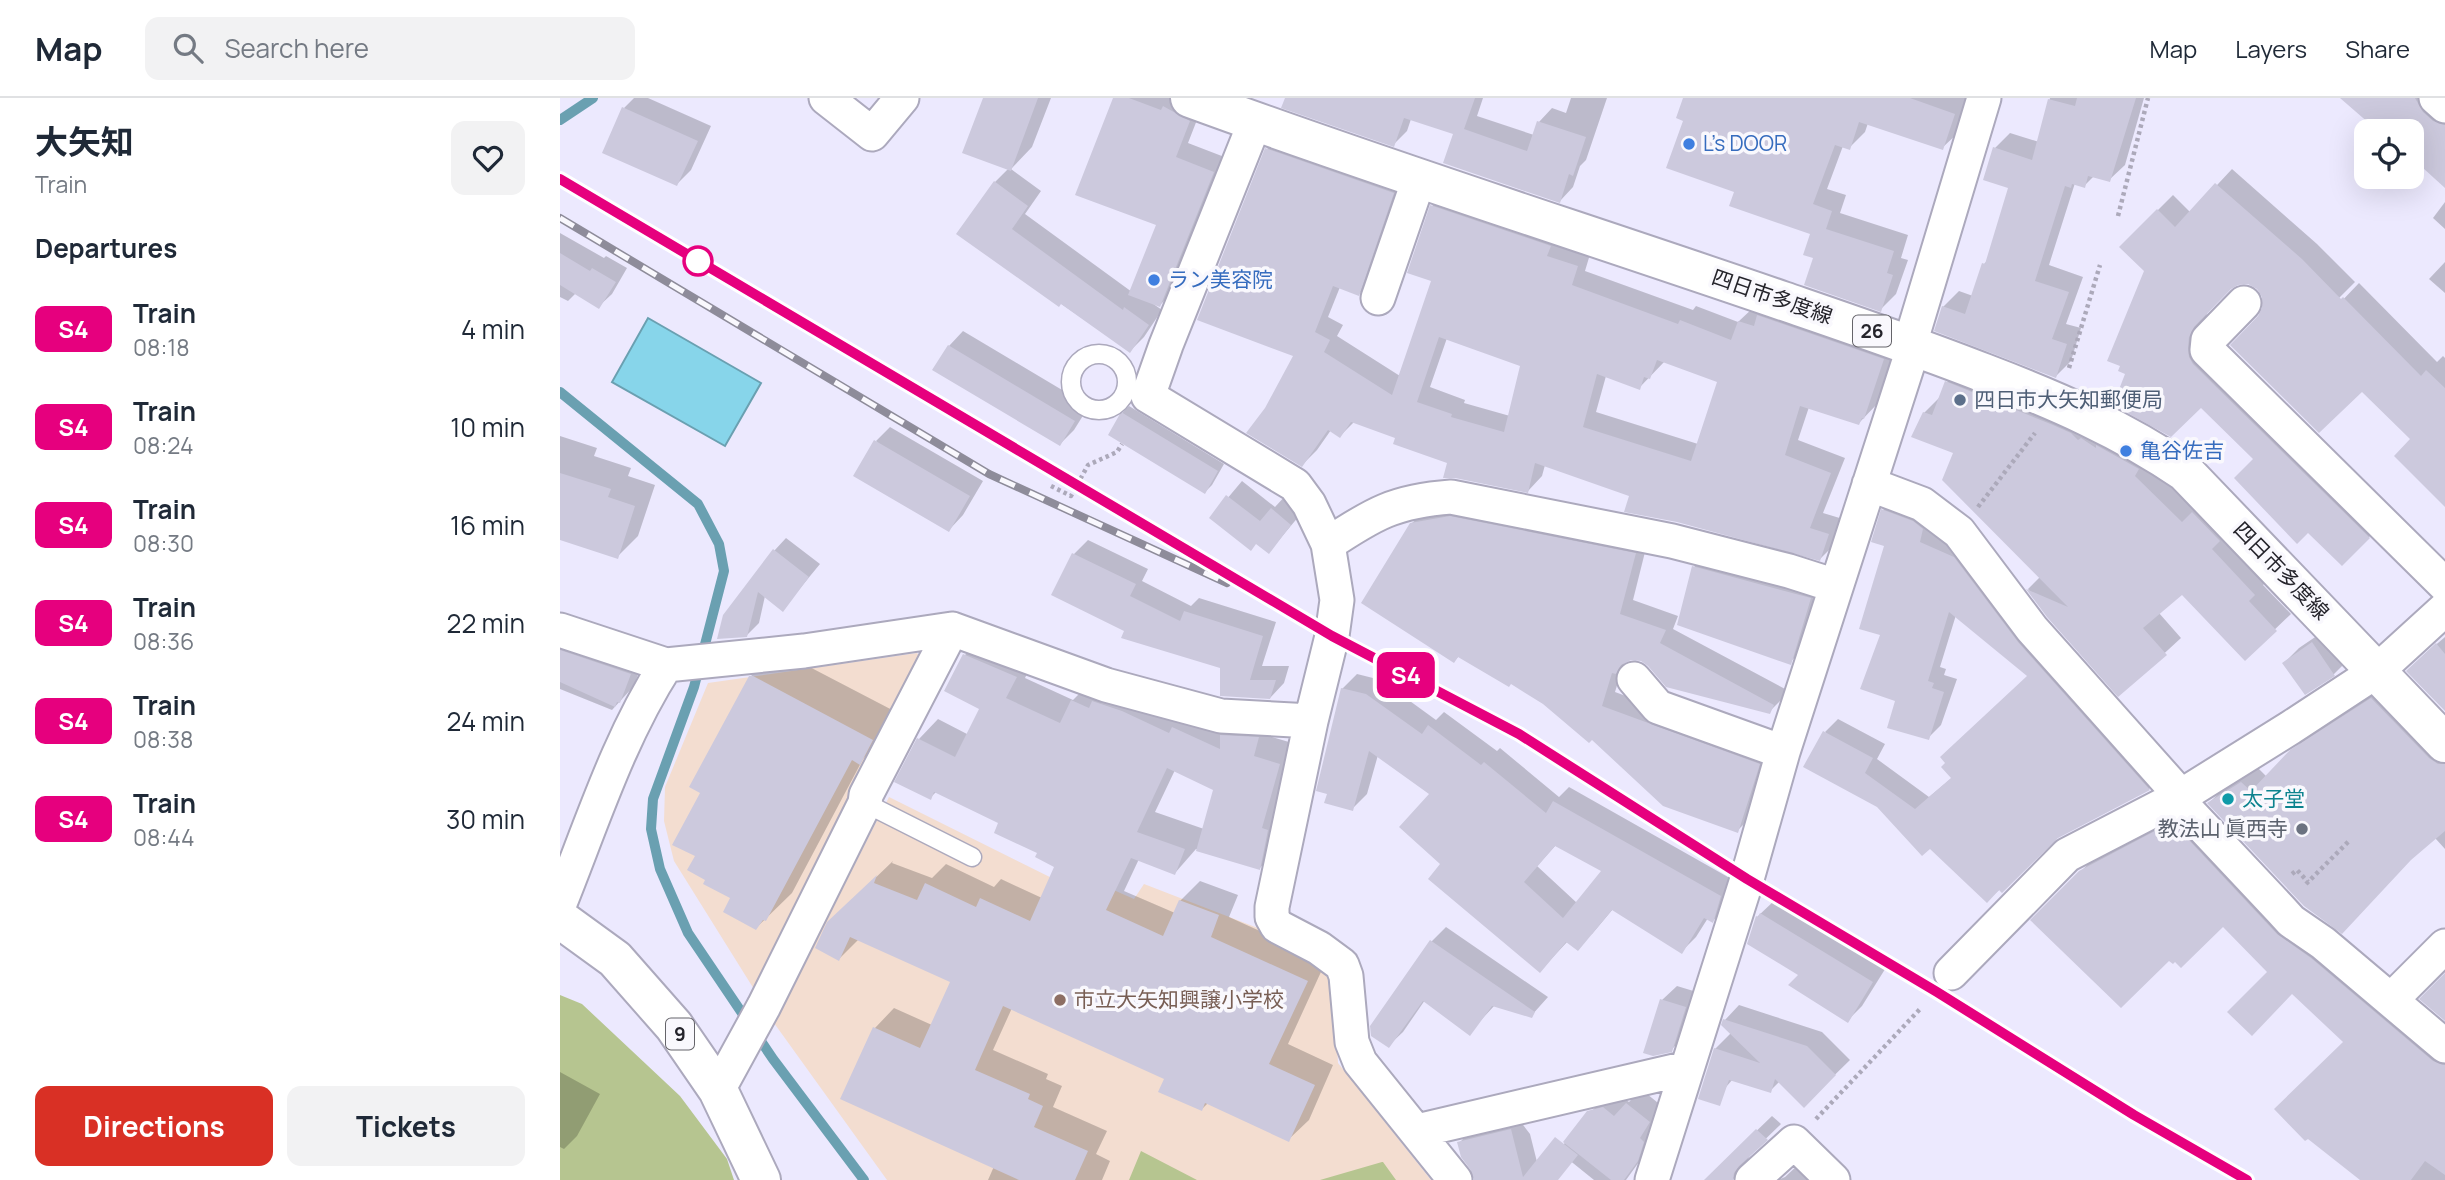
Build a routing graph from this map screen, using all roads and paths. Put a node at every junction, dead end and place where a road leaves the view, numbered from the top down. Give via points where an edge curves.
1 (826, 98) edge
2 (902, 98) edge
3 (1190, 98) edge
4 (1984, 98) edge
5 (2148, 98) edge
6 (2436, 98) edge
7 (2445, 106) edge
8 (1255, 122) junction
9 (1419, 179) junction
10 (2118, 216) dead end
11 (1378, 298) dead end
12 (2245, 303) dead end
13 (1910, 344) junction
14 (1120, 362) junction
15 (1141, 390) junction
16 (1122, 444) dead end
17 (1869, 484) junction
18 (1051, 486) dead end
19 (1328, 544) junction
20 (2445, 584) edge
21 (1836, 586) junction
22 (2445, 609) edge
23 (560, 629) edge
24 (952, 629) junction
25 (671, 665) junction
26 (2377, 671) junction
27 (1634, 679) dead end
28 (1311, 721) junction
29 (2445, 743) edge
30 (1783, 752) junction
31 (2180, 796) junction
32 (865, 803) junction
33 (2349, 841) dead end
34 (972, 858) dead end
35 (2306, 884) dead end
36 (560, 903) edge
37 (560, 919) edge
38 (2445, 946) edge
39 (1951, 973) dead end
40 (2391, 1000) junction
41 (1921, 1008) dead end
42 (2445, 1046) edge
43 (1687, 1068) junction
44 (718, 1090) junction
45 (1417, 1131) junction
46 (1794, 1142) junction
47 (761, 1180) edge
48 (1455, 1180) edge
49 (1653, 1180) edge
50 (1752, 1180) edge
51 (1833, 1180) edge

1 - 2 street via 872,134
3 - 8 main road, 四日市多度線 / 26
4 - 13 street
5 - 10 path
6 - 7 street
8 - 9 main road, 四日市多度線 / 26
8 - 15 street
9 - 11 street
9 - 13 main road, 四日市多度線 / 26
12 - 20 street via 2208,340 2207,350
13 - 17 street via 1909,361
13 - 26 main road, 四日市多度線 / 26 via 2059,402 2148,446 2185,472
14 - 15 lane
14 - 15 lane via 1127,383 1124,394
14 - 15 lane via 1100,353 1079,361 1070,381 1077,401 1087,408 1108,409
15 - 19 street via 1295,485
16 - 18 path via 1117,452 1088,465 1071,496
17 - 21 street
17 - 31 street via 1922,504 1959,532 2032,629
19 - 21 street via 1370,516 1426,499 1451,497 1672,541
19 - 28 street via 1337,600
21 - 30 street
22 - 26 street
23 - 25 street
24 - 25 street
24 - 28 street via 1106,685 1221,716
24 - 32 street
25 - 36 street via 648,693 625,741
26 - 29 main road, 四日市多度線 / 26
26 - 31 street
27 - 30 street via 1658,706
28 - 45 street via 1272,918 1277,926 1342,965 1352,1042 1360,1062
30 - 43 street
31 - 39 street via 2067,855
31 - 40 street via 2187,810 2291,922
32 - 34 lane
32 - 44 street
33 - 35 path
37 - 44 main road, 9 via 615,959 648,993
38 - 40 street
40 - 42 street
41 - 46 path
43 - 45 street
43 - 49 street
44 - 47 main road, 9
45 - 48 street
46 - 50 street
46 - 51 street

